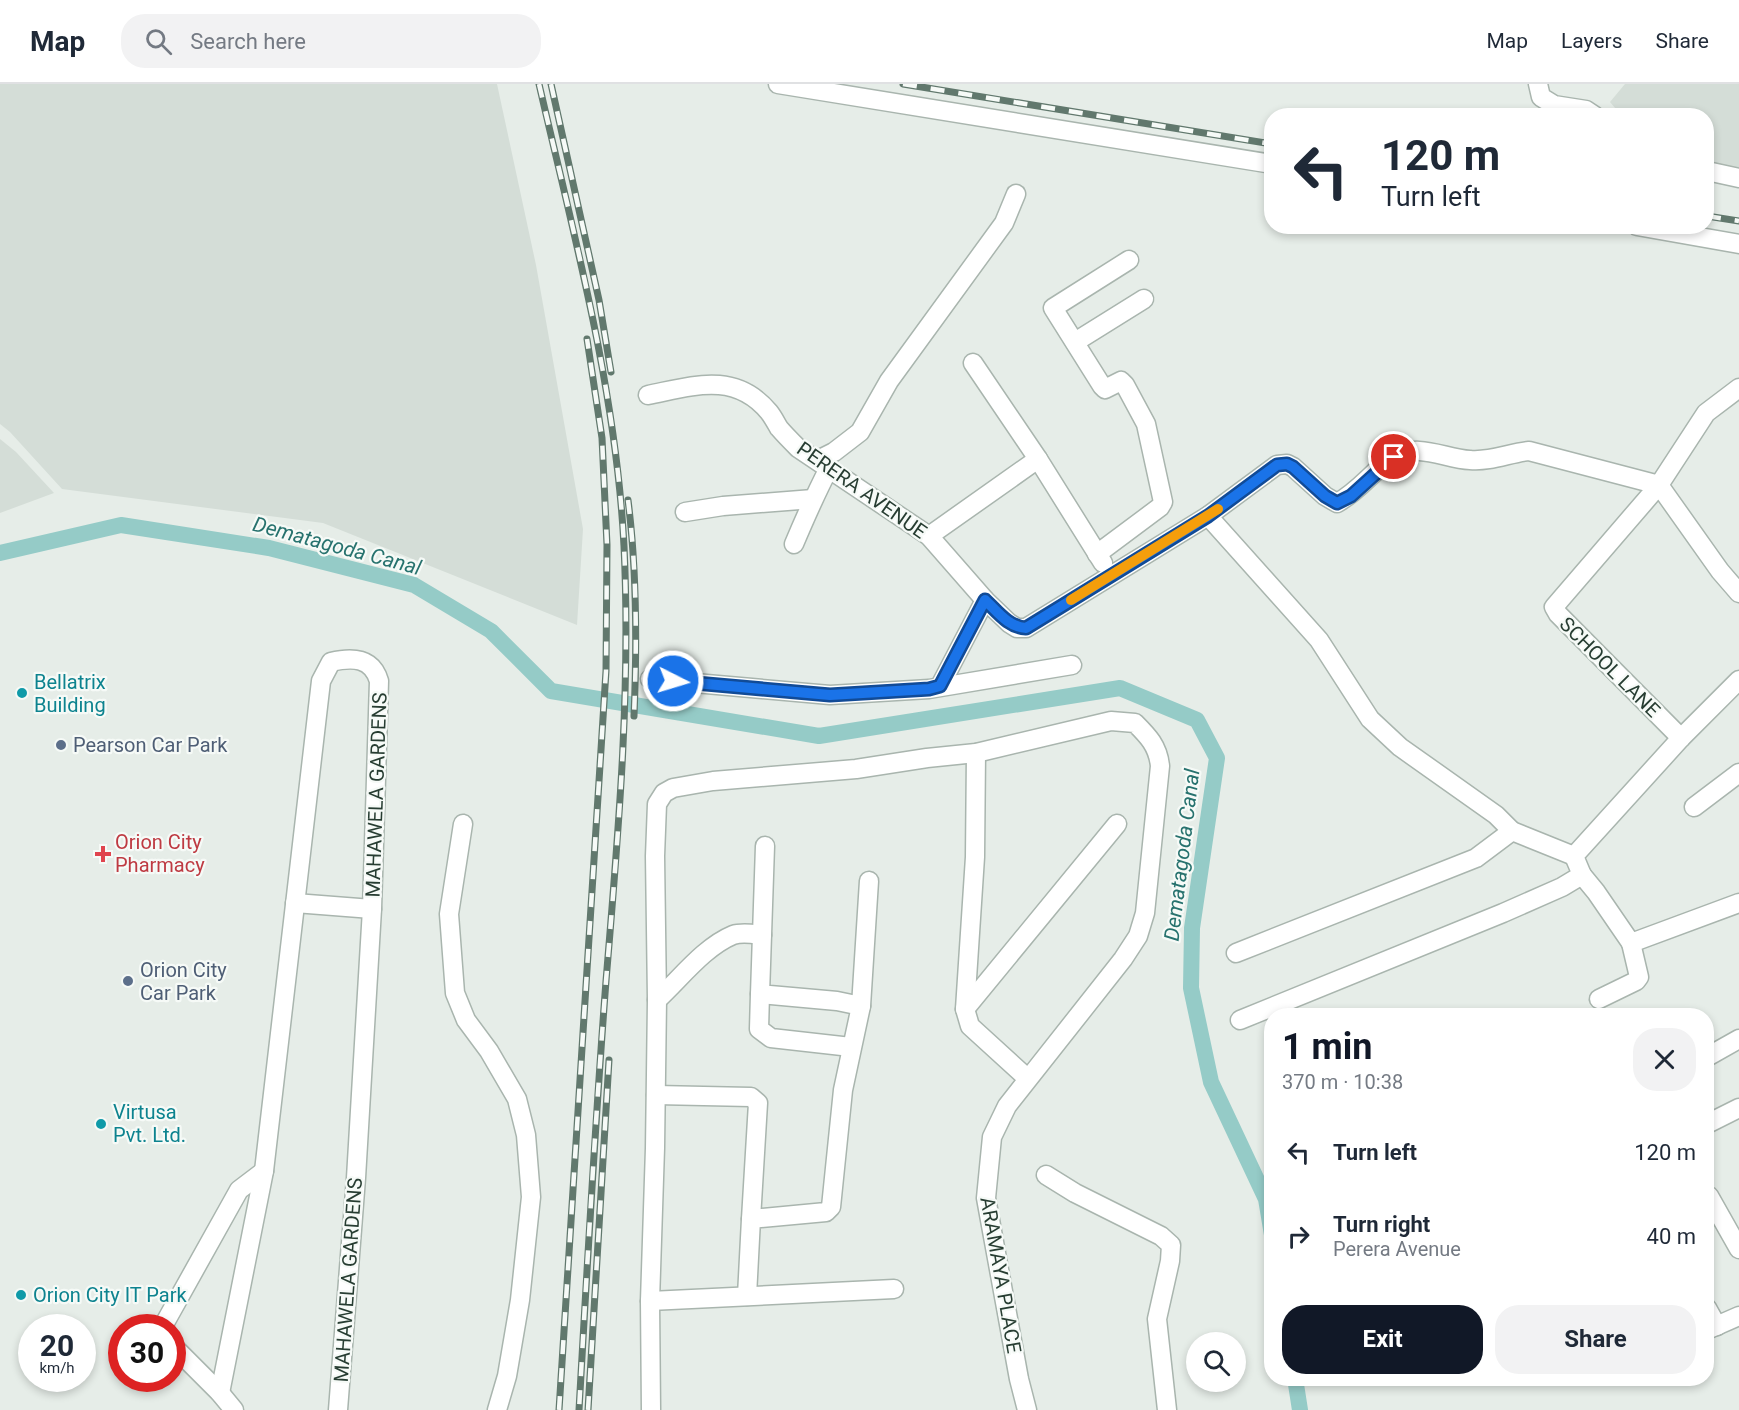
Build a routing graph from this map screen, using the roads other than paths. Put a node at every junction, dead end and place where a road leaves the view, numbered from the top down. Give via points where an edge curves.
1 (778, 84) edge
2 (1538, 84) edge
3 (1573, 108) edge
4 (1264, 163) edge
5 (1714, 173) edge
6 (1739, 178) edge
7 (1016, 194) dead end
8 (1682, 234) edge
9 (1739, 244) edge
10 (1129, 260) dead end
11 (1144, 299) dead end
12 (1075, 342) junction
13 (973, 363) dead end
14 (1739, 388) edge
15 (648, 394) dead end
16 (1038, 459) junction
17 (823, 464) junction
18 (1659, 485) junction
19 (813, 498) junction
20 (685, 512) dead end
21 (1208, 516) junction
22 (929, 536) junction
23 (794, 544) dead end
24 (1097, 554) junction
25 (1112, 575) junction
26 (1739, 593) edge
27 (985, 600) junction
28 (1072, 665) dead end
29 (650, 679) dead end
30 (1739, 680) edge
31 (940, 686) junction
32 (1681, 738) junction
33 (976, 753) junction
34 (1739, 773) edge
35 (1694, 807) dead end
36 (463, 824) dead end
37 (1118, 824) dead end
38 (1512, 831) junction
39 (765, 846) dead end
40 (1574, 856) junction
41 (1582, 874) junction
42 (869, 881) dead end
43 (295, 903) junction
44 (1739, 903) edge
45 (372, 909) junction
46 (762, 935) junction
47 (1630, 943) junction
48 (1236, 952) dead end
49 (760, 994) junction
50 (1599, 999) dead end
51 (657, 1000) junction
52 (861, 1006) junction
53 (1269, 1008) edge
54 (965, 1009) junction
55 (1264, 1010) edge
56 (1240, 1020) dead end
57 (1739, 1039) edge
58 (851, 1047) junction
59 (1714, 1053) edge
60 (1027, 1078) junction
61 (656, 1095) junction
62 (1739, 1108) edge
63 (1714, 1120) edge
64 (264, 1171) junction
65 (1046, 1175) dead end
66 (1714, 1195) edge
67 (752, 1219) junction
68 (1739, 1249) edge
69 (894, 1289) dead end
70 (747, 1296) junction
71 (650, 1301) junction
72 (170, 1314) edge
73 (1739, 1316) edge
74 (1714, 1327) edge
75 (186, 1359) edge
76 (220, 1393) junction
77 (234, 1410) edge
78 (338, 1410) edge
79 (497, 1410) edge
80 (651, 1410) edge
81 (1027, 1410) edge
82 (1167, 1410) edge

1 - 4 street
2 - 3 street via 1541,97 1554,105
5 - 6 street
7 - 17 street via 1004,223 889,381 860,432
8 - 9 street
10 - 12 street via 1053,308
11 - 12 street
12 - 24 street via 1102,386 1121,381 1125,385 1146,424 1163,502
13 - 16 street
14 - 18 street via 1706,413
15 - 17 street, PERERA AVENUE via 705,384 744,390 769,411 780,430 798,448
16 - 22 street
16 - 24 street
17 - 19 street
17 - 22 street, PERERA AVENUE
18 - 21 street, PERERA AVENUE via 1529,451 1469,460 1412,450 1394,457 1351,496 1337,503 1293,467 1277,465
18 - 26 street
18 - 32 street, SCHOOL LANE via 1554,607
19 - 20 street
19 - 23 street
21 - 25 street, PERERA AVENUE
21 - 38 street via 1319,640 1370,718 1400,747 1496,815
22 - 27 street, PERERA AVENUE
24 - 25 street
25 - 27 street, PERERA AVENUE via 1026,628 1009,623
27 - 31 street
28 - 31 street
29 - 31 street via 830,695
30 - 32 street
32 - 40 street
33 - 51 street, ARAMAYA PLACE via 856,769 713,781 664,792 657,804 655,856
33 - 54 street via 975,857
33 - 60 street, ARAMAYA PLACE via 1111,721 1135,723 1158,752 1160,765 1144,914 1138,936
34 - 35 street
36 - 79 street via 449,914 455,993 466,1020 517,1099 526,1135 531,1197 520,1300
37 - 54 street
38 - 40 street
38 - 48 street via 1476,858
39 - 46 street
40 - 41 street
41 - 47 street
41 - 53 street via 1562,888
42 - 52 street
43 - 45 street
43 - 45 street, MAHAWELA GARDENS via 321,681 331,662 347,658 362,660 376,670 379,681
43 - 64 street, MAHAWELA GARDENS
44 - 47 street
45 - 78 street, MAHAWELA GARDENS
46 - 49 street
46 - 51 street via 735,934 708,950
47 - 50 street via 1639,977
49 - 52 street
49 - 58 street via 759,1029 771,1038
51 - 61 street, ARAMAYA PLACE
52 - 58 street
54 - 60 street via 970,1026
55 - 56 street
57 - 59 street
58 - 67 street via 831,1207 826,1212
60 - 81 street, ARAMAYA PLACE via 992,1137 986,1198
61 - 67 street via 751,1097 758,1103
61 - 71 street, ARAMAYA PLACE
62 - 63 street
64 - 72 street via 239,1190
64 - 76 street, MAHAWELA GARDENS
65 - 82 street via 1171,1245 1157,1319
66 - 68 street
67 - 70 street
69 - 70 street
70 - 71 street
71 - 80 street, ARAMAYA PLACE
73 - 74 street
75 - 76 street
76 - 77 street

